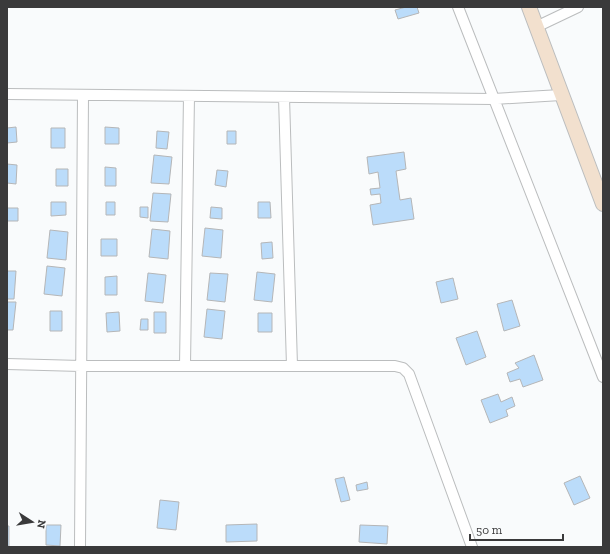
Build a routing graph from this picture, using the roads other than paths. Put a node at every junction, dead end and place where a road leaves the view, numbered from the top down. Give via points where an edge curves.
1 (458, 7) edge
2 (529, 7) edge
3 (578, 7) edge
4 (536, 27) junction
5 (7, 94) edge
6 (84, 95) junction
7 (561, 95) junction
8 (189, 96) junction
9 (284, 97) junction
10 (493, 99) junction
11 (603, 204) edge
12 (7, 364) edge
13 (81, 366) junction
14 (185, 366) junction
15 (292, 366) junction
16 (603, 377) edge
17 (80, 547) edge
18 (472, 547) edge

1 - 10 street
2 - 4 street
3 - 4 street
4 - 7 street
5 - 6 street
6 - 8 street
6 - 13 street
7 - 10 street
7 - 11 street
8 - 9 street
8 - 14 street
9 - 10 street
9 - 15 street
10 - 16 street
12 - 13 street
13 - 14 street
13 - 17 street
14 - 15 street
15 - 18 street via 404,368 409,374

